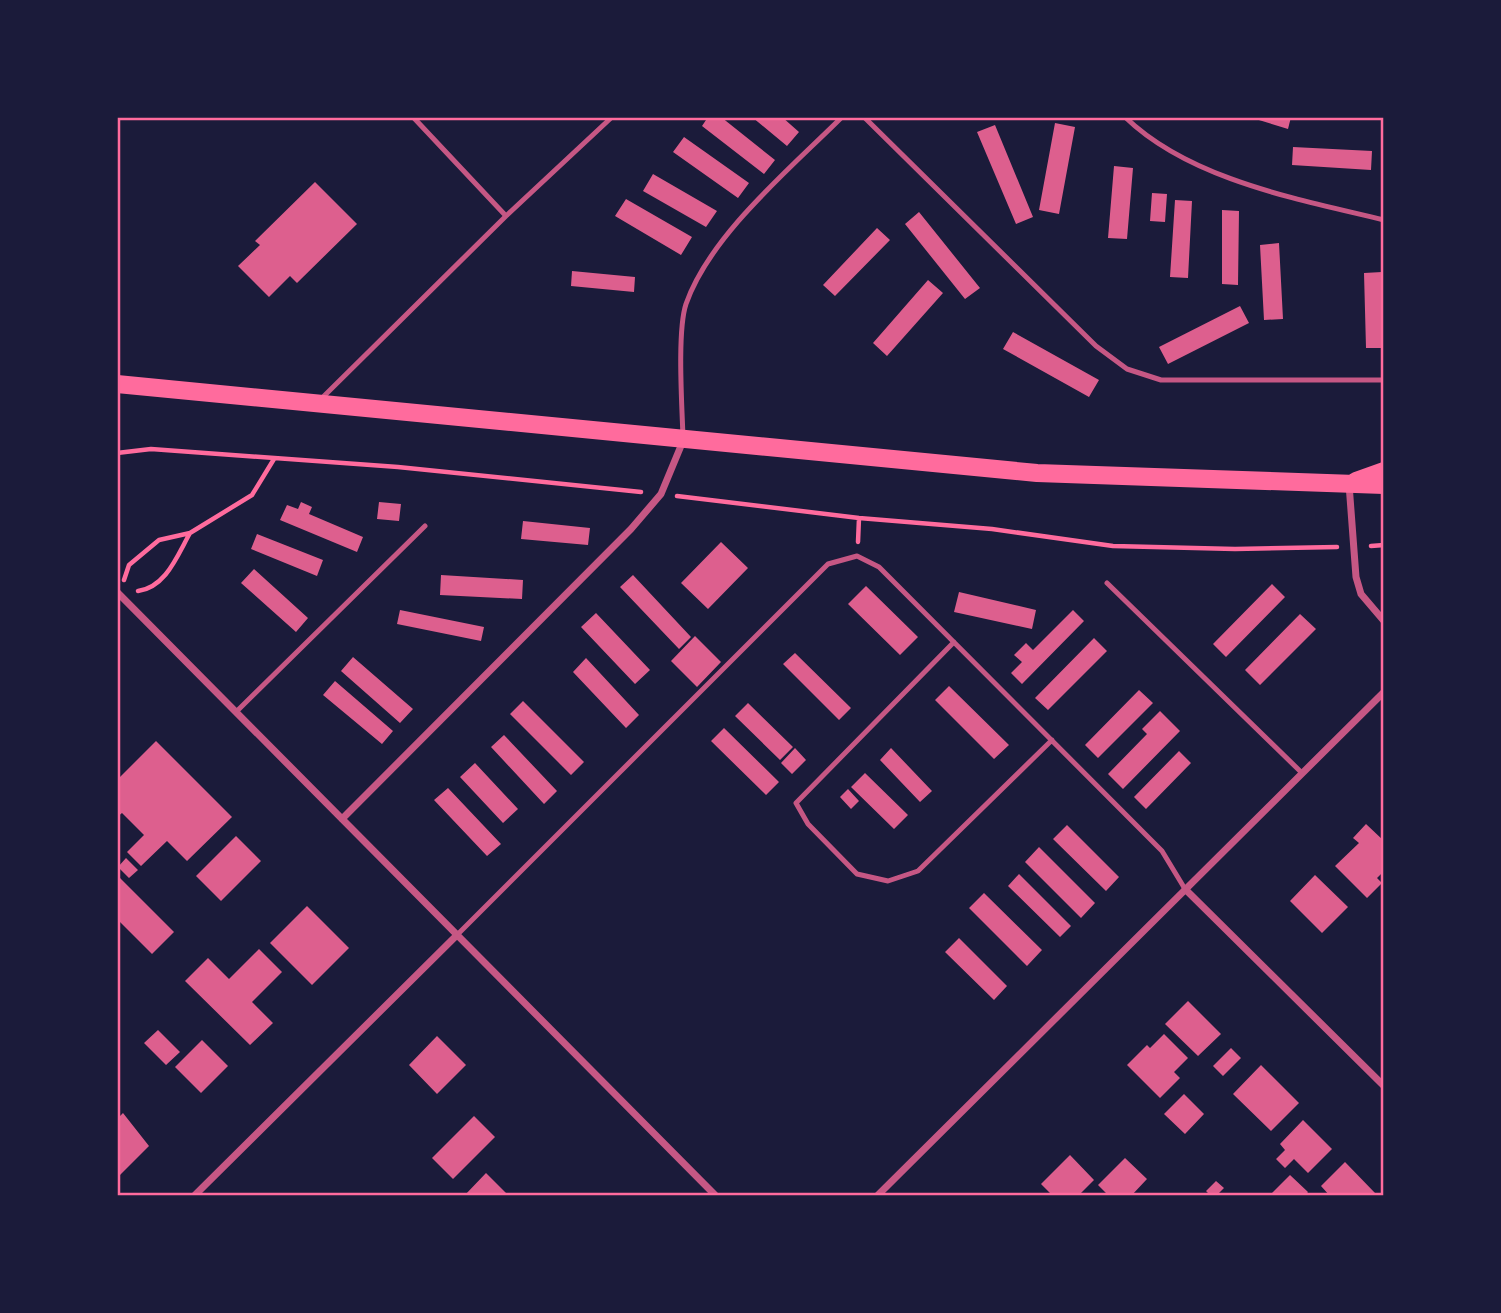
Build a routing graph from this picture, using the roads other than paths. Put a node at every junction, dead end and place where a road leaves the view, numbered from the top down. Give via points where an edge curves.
1 (412, 117) edge
2 (612, 117) edge
3 (842, 117) edge
4 (864, 117) edge
5 (1125, 117) edge
6 (506, 216) junction
7 (1384, 220) edge
8 (1384, 380) edge
9 (117, 384) edge
10 (318, 402) junction
11 (684, 440) junction
12 (1384, 471) edge
13 (1349, 484) junction
14 (1384, 485) edge
15 (425, 526) dead end
16 (1107, 583) dead end
17 (118, 594) edge
18 (1384, 621) edge
19 (954, 642) junction
20 (1384, 692) edge
21 (236, 712) junction
22 (1052, 740) junction
23 (1302, 773) junction
24 (342, 819) junction
25 (1185, 889) junction
26 (457, 935) junction
27 (1384, 1086) edge
28 (194, 1196) edge
29 (716, 1196) edge
30 (877, 1196) edge

1 - 6 lane
2 - 6 lane
3 - 11 lane via 765,193 708,259 685,306
4 - 8 lane via 1096,346 1127,369 1161,380
5 - 7 lane via 1187,162 1304,201
6 - 10 lane
9 - 10 main road
10 - 11 main road
11 - 13 main road via 1037,473
11 - 24 street via 661,494 631,529
12 - 13 main road
13 - 14 main road
13 - 18 street via 1361,594
15 - 21 lane
16 - 23 lane
17 - 21 street
19 - 22 lane
19 - 22 lane via 796,803 808,824 857,874 888,881 918,871
19 - 26 lane via 879,567 858,556 828,564
20 - 23 street
21 - 24 street
22 - 25 lane via 1162,851
23 - 25 street
24 - 26 street
25 - 27 street
25 - 30 street
26 - 28 street
26 - 29 street

